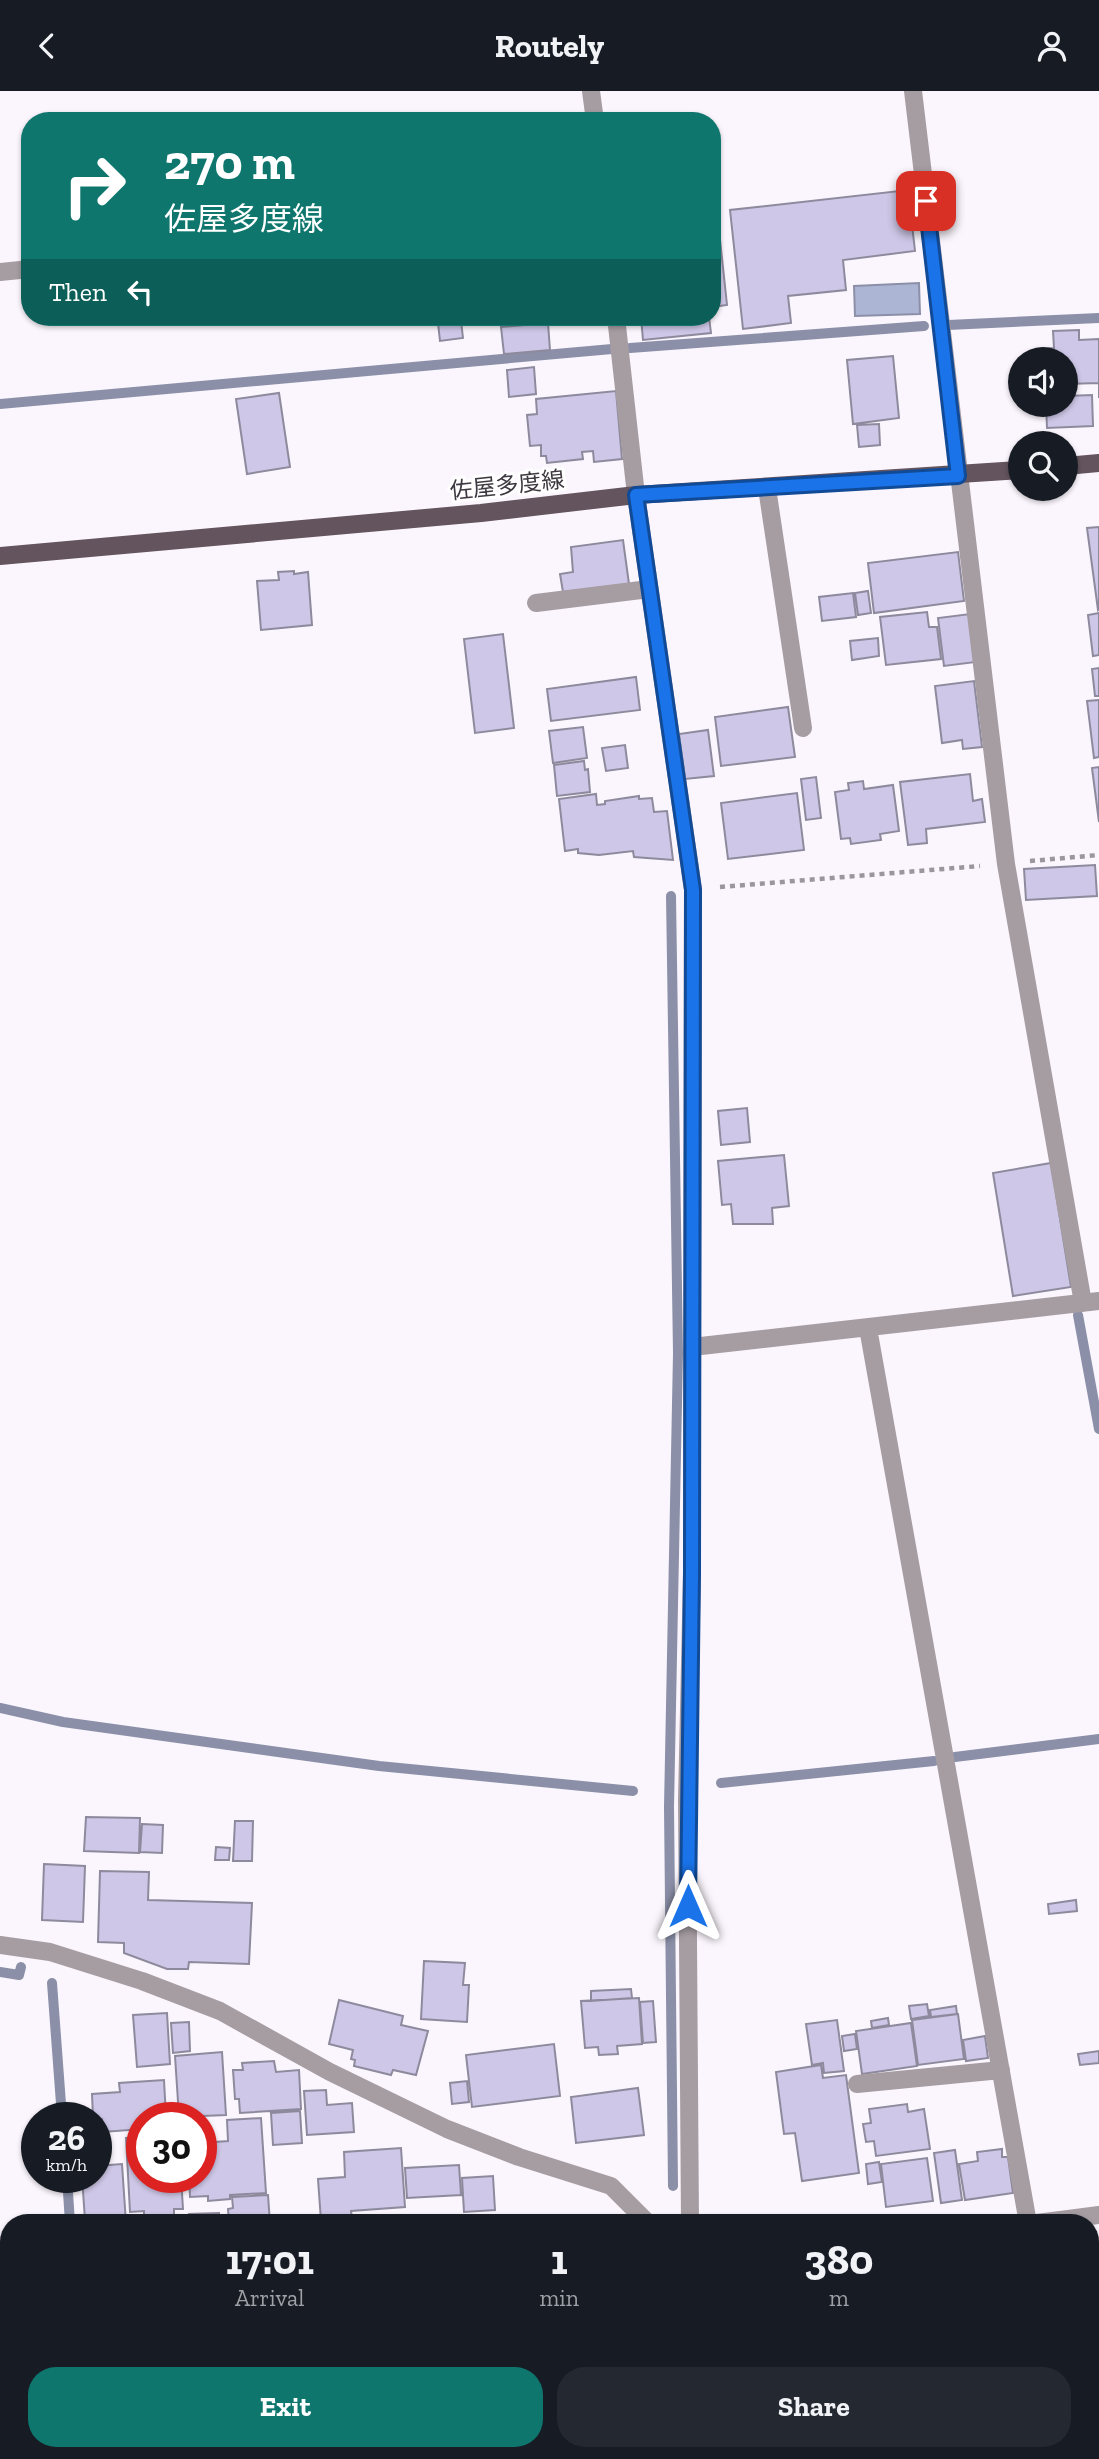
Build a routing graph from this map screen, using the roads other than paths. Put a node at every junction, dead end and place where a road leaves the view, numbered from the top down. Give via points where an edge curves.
1 (592, 91) edge
2 (913, 91) edge
3 (594, 112) edge
4 (21, 270) edge
5 (0, 272) edge
6 (617, 326) edge
7 (1099, 463) edge
8 (1078, 465) edge
9 (1008, 471) edge
10 (958, 476) junction
11 (767, 488) junction
12 (636, 495) junction
13 (0, 556) edge
14 (649, 589) junction
15 (536, 603) dead end
16 (803, 728) dead end
17 (1091, 1302) edge
18 (868, 1328) junction
19 (692, 1347) junction
20 (0, 1945) edge
21 (1001, 2070) junction
22 (857, 2084) dead end
23 (639, 2214) edge
24 (690, 2214) edge
25 (1026, 2214) edge

1 - 3 street
2 - 10 street
4 - 5 street
6 - 12 street
7 - 8 main road
9 - 10 main road, 佐屋多度線
10 - 11 main road, 佐屋多度線
10 - 17 street via 1005,855
11 - 12 main road, 佐屋多度線
11 - 16 street
12 - 13 main road, 佐屋多度線
12 - 14 street
14 - 15 street
14 - 19 street via 691,879
17 - 18 street
18 - 19 street
18 - 21 street
19 - 24 street via 687,1800
20 - 23 street via 50,1952 220,2011 447,2129 611,2186
21 - 22 street
21 - 25 street

